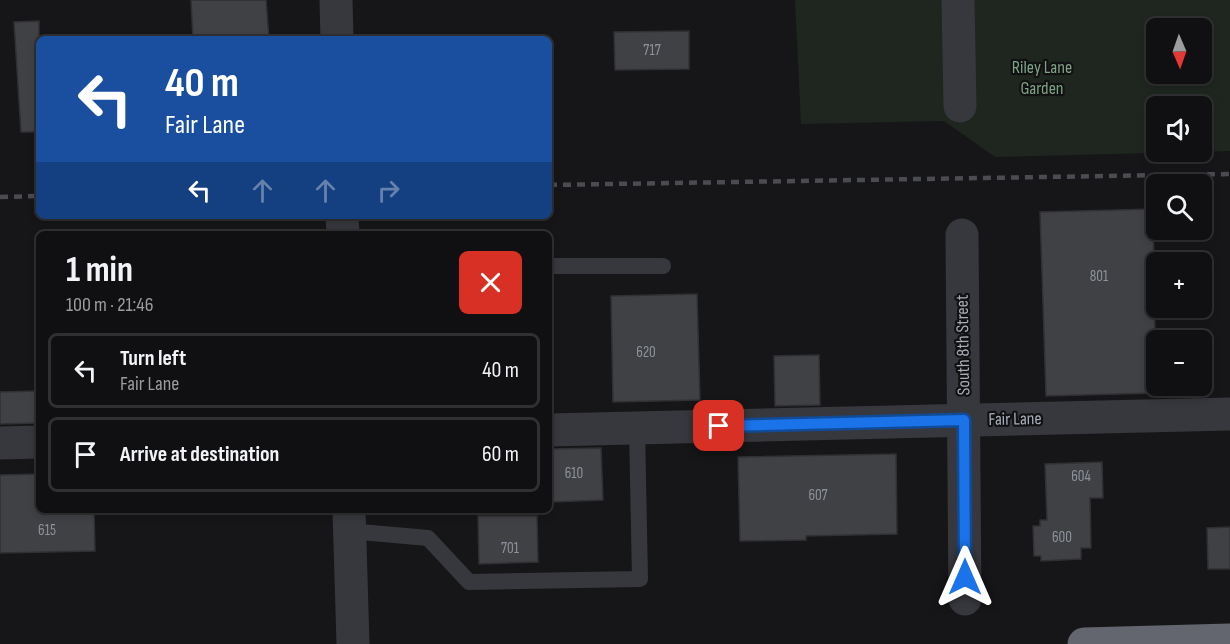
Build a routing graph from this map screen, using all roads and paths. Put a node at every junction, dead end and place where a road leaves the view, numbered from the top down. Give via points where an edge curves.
1 (336, 0) edge
2 (958, 0) edge
3 (337, 36) edge
4 (960, 106) dead end
5 (962, 235) dead end
6 (552, 266) edge
7 (663, 266) dead end
8 (1230, 414) edge
9 (964, 420) junction
10 (637, 428) junction
11 (552, 430) edge
12 (36, 442) edge
13 (0, 443) edge
14 (349, 520) edge
15 (966, 599) dead end
16 (1230, 640) edge
17 (352, 644) edge
18 (1084, 644) edge

1 - 3 street
2 - 4 street
5 - 9 street, South 8th Street
6 - 7 lane
8 - 9 street, Fair Lane
9 - 10 street, Fair Lane
9 - 15 street, South 8th Street
10 - 11 street, Fair Lane
10 - 14 lane via 640,579 469,582 428,538
12 - 13 street
14 - 17 street
16 - 18 highway

